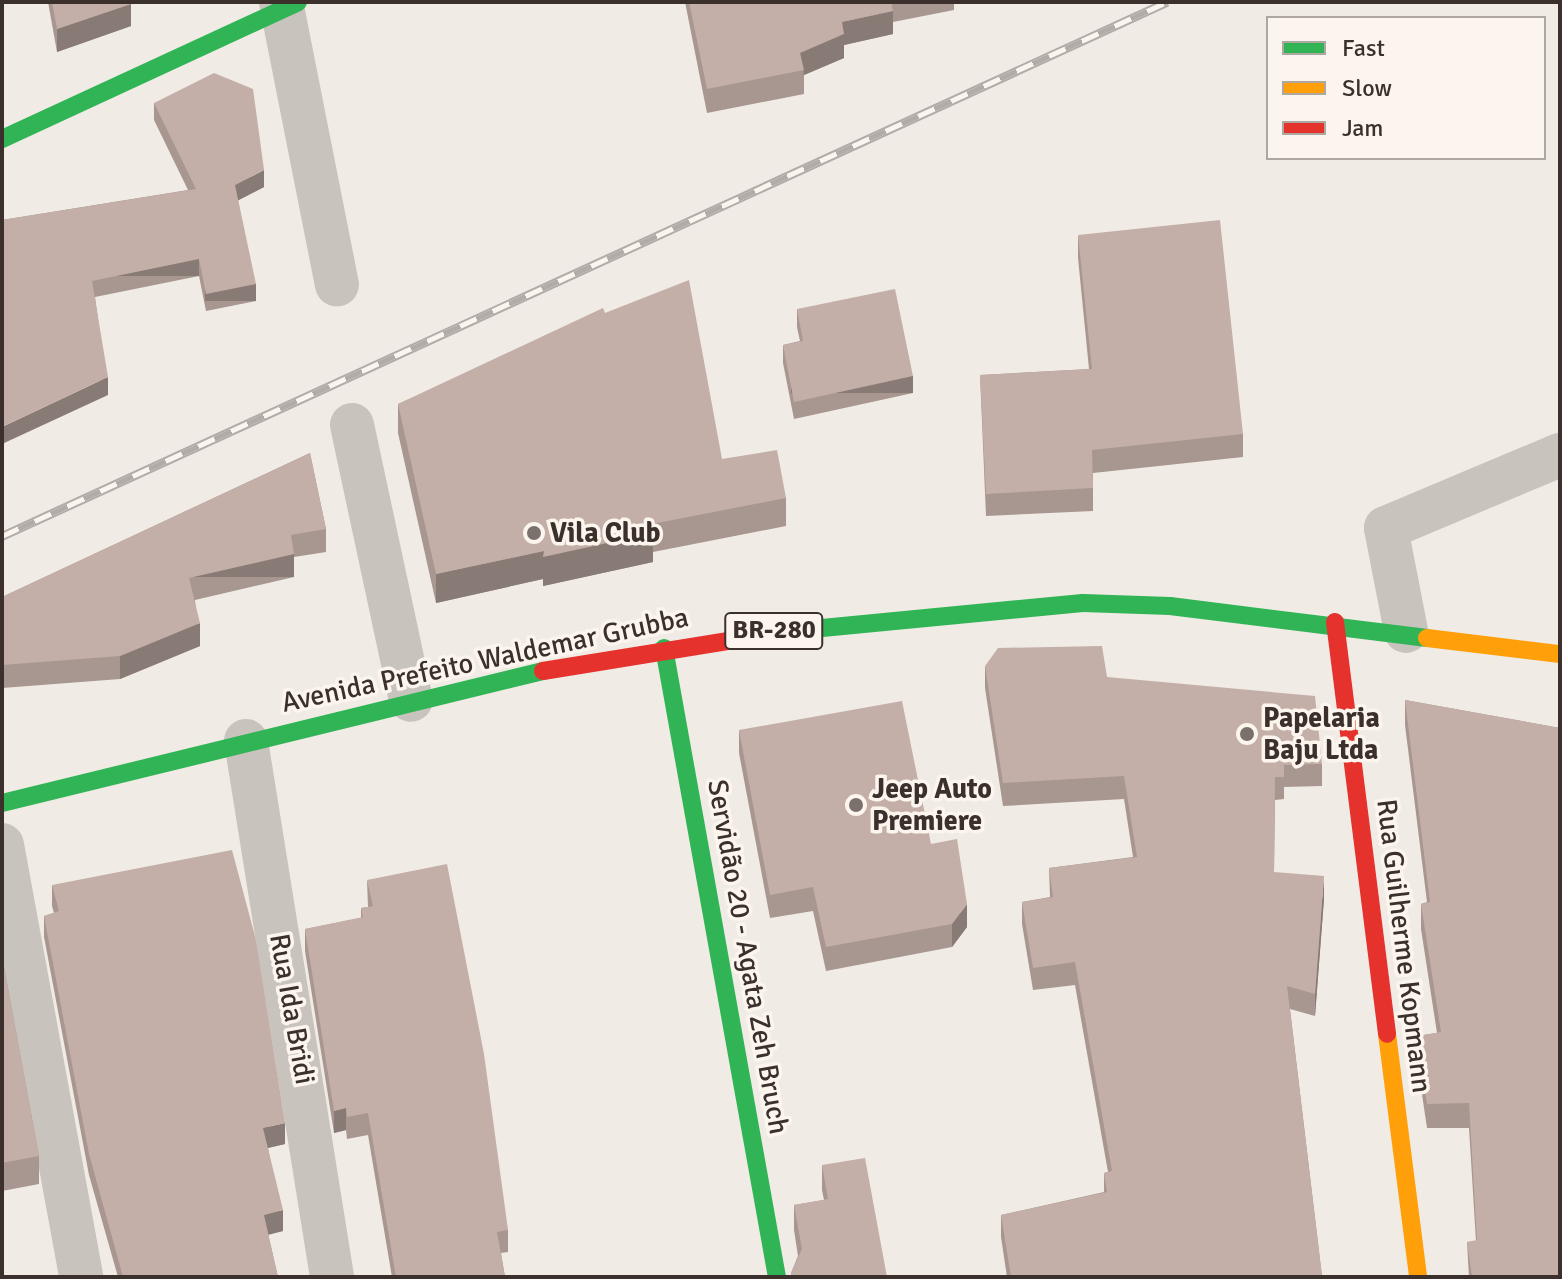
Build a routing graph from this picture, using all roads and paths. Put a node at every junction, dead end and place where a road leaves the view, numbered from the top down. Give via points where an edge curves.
1 (287, 4) edge
2 (2, 139) edge
3 (337, 285) dead end
4 (352, 425) dead end
5 (1560, 455) edge
6 (1335, 622) junction
7 (1406, 631) junction
8 (664, 648) junction
9 (1560, 654) edge
10 (411, 700) junction
11 (246, 741) junction
12 (2, 803) edge
13 (2, 845) edge
14 (81, 1277) edge
15 (332, 1277) edge
16 (777, 1277) edge
17 (1418, 1277) edge

1 - 2 main road
1 - 3 street
4 - 10 street
5 - 7 street via 1386,528
6 - 7 main road, Avenida Prefeito Waldemar Grubba / BR-280
6 - 8 main road, Avenida Prefeito Waldemar Grubba / BR-280 via 1083,603 858,620
6 - 17 main road, Rua Guilherme Kopmann
7 - 9 main road, Avenida Prefeito Waldemar Grubba / BR-280
8 - 10 main road, Avenida Prefeito Waldemar Grubba / BR-280
8 - 16 main road, Servidão 20 - Agata Zeh Bruch
10 - 11 main road, Avenida Prefeito Waldemar Grubba / BR-280
11 - 12 main road, Avenida Prefeito Waldemar Grubba / BR-280
11 - 15 street, Rua Ida Bridi
13 - 14 street

